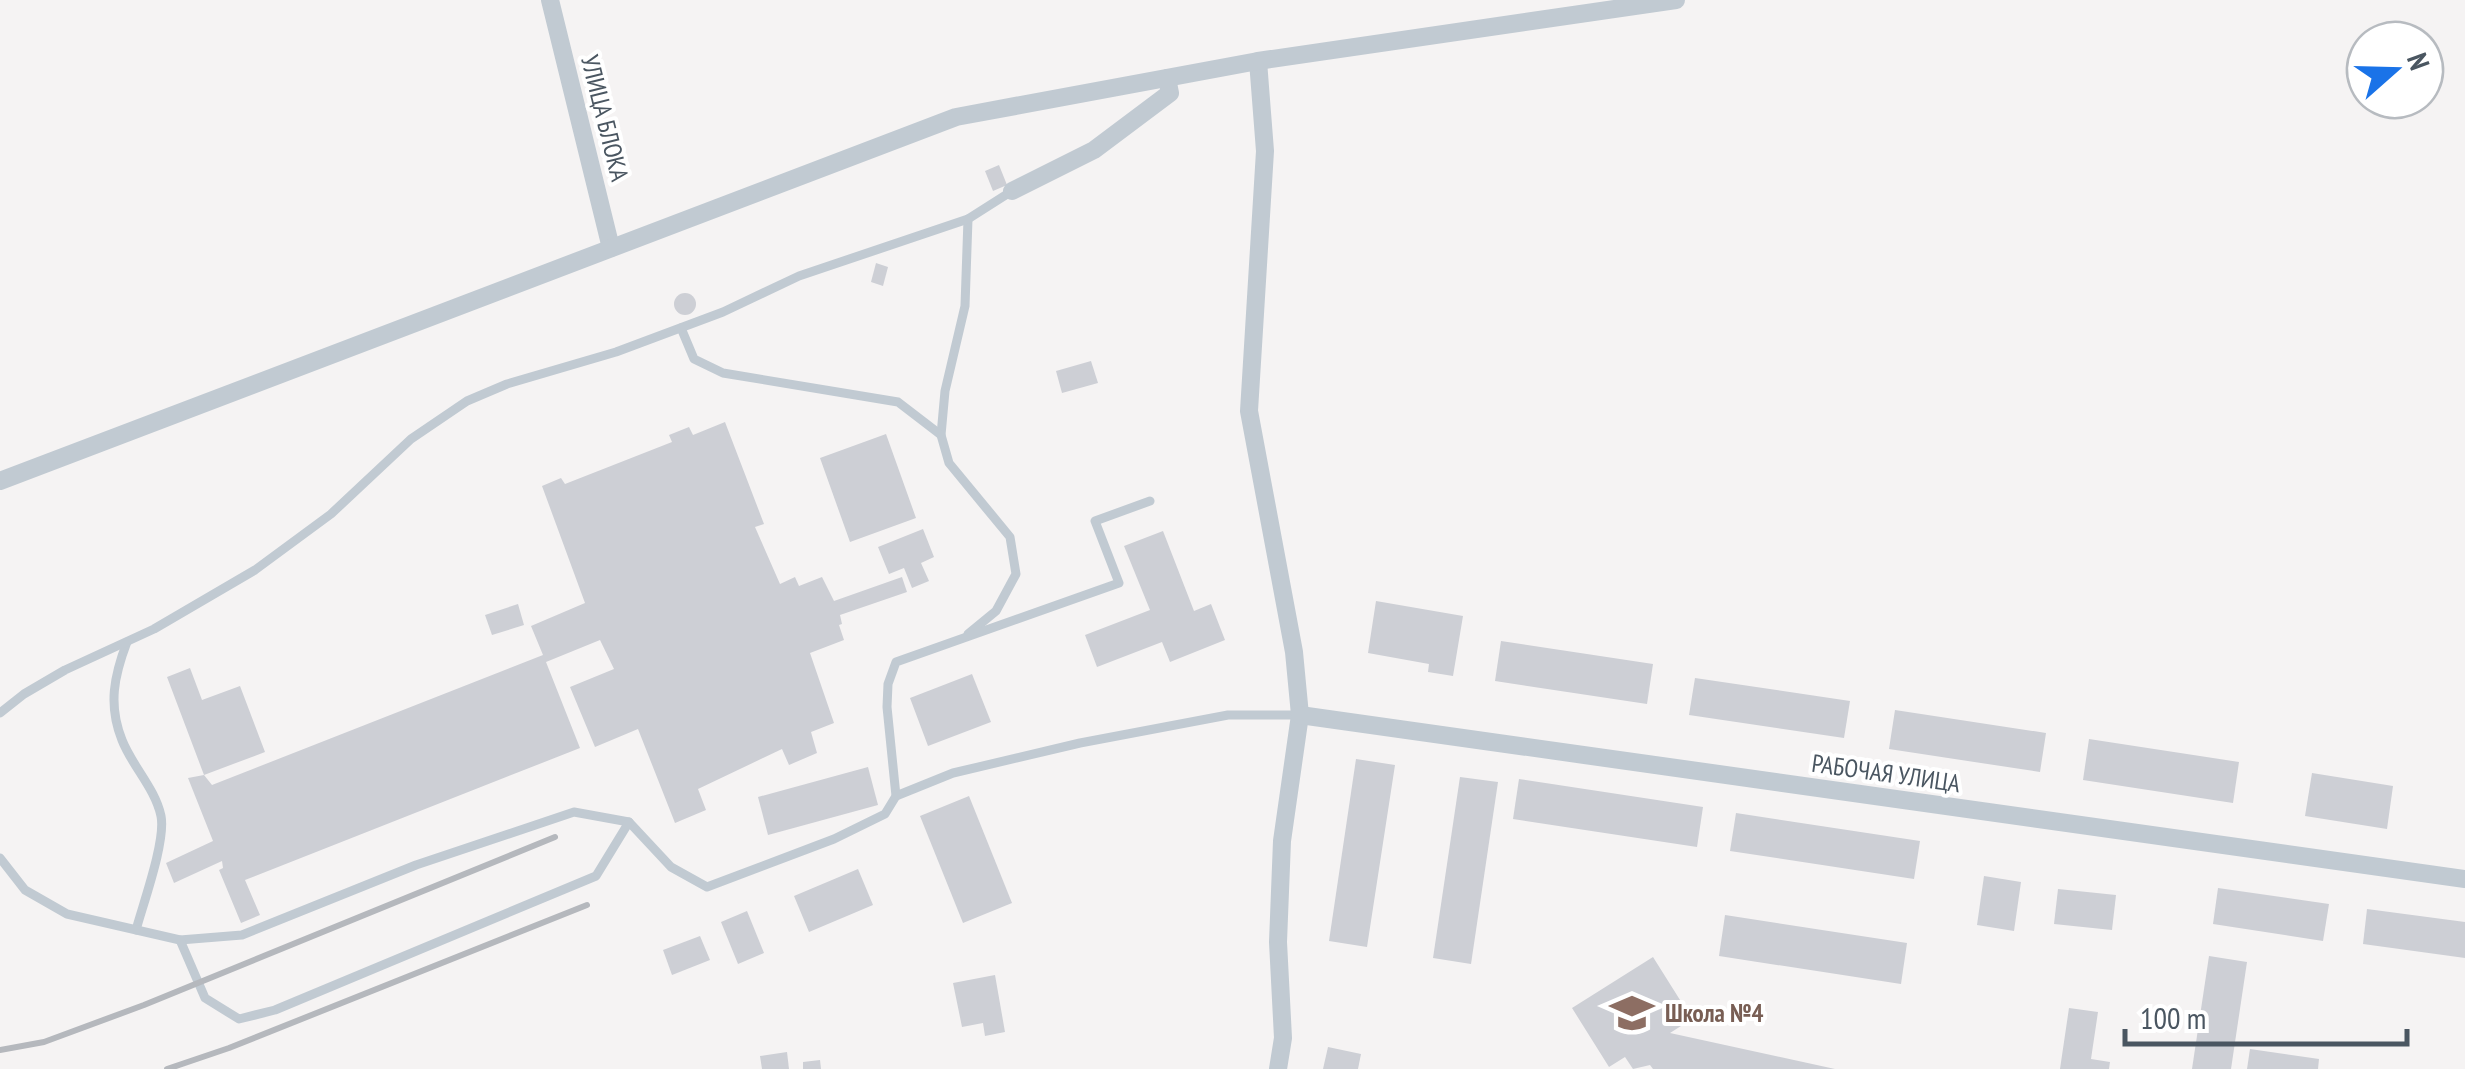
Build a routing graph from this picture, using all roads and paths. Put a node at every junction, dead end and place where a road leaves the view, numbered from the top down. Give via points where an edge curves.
1 (550, 0) edge
2 (1676, 0) edge
3 (1258, 61) junction
4 (1167, 78) junction
5 (1012, 191) joint
6 (968, 219) junction
7 (612, 248) junction
8 (681, 328) junction
9 (941, 435) junction
10 (0, 480) edge
11 (1150, 501) dead end
12 (962, 638) junction
13 (126, 642) junction
14 (0, 713) edge
15 (1300, 715) junction
16 (896, 796) junction
17 (629, 822) junction
18 (0, 858) edge
19 (2465, 879) edge
20 (136, 930) junction
21 (180, 940) junction
22 (1278, 1069) edge

1 - 7 street, УЛИЦА БЛОКА
2 - 3 street
3 - 4 street
3 - 15 street via 1265,151 1249,410
4 - 5 street via 1170,92 1094,150
4 - 7 street via 956,118
5 - 6 lane
6 - 8 lane via 799,276
6 - 9 lane via 964,306
7 - 10 street
8 - 9 lane via 694,359 724,373 898,402
8 - 13 lane via 468,401 411,438 330,514 255,570
9 - 12 lane via 949,463 1010,537 1016,574 996,611
11 - 12 lane via 1095,521 1119,583
12 - 16 lane via 896,662 887,706
13 - 14 lane via 64,670
13 - 20 lane via 113,676 113,702 122,741 162,819
15 - 16 lane via 1228,715 1080,742 953,773
15 - 19 street, РАБОЧАЯ УЛИЦА
15 - 22 street via 1282,840
16 - 17 lane via 885,814 707,887 671,867
17 - 21 lane via 574,812 416,865 242,935
17 - 21 lane via 596,876 257,1015 239,1019 204,998
18 - 20 lane via 25,890 66,914
20 - 21 lane

